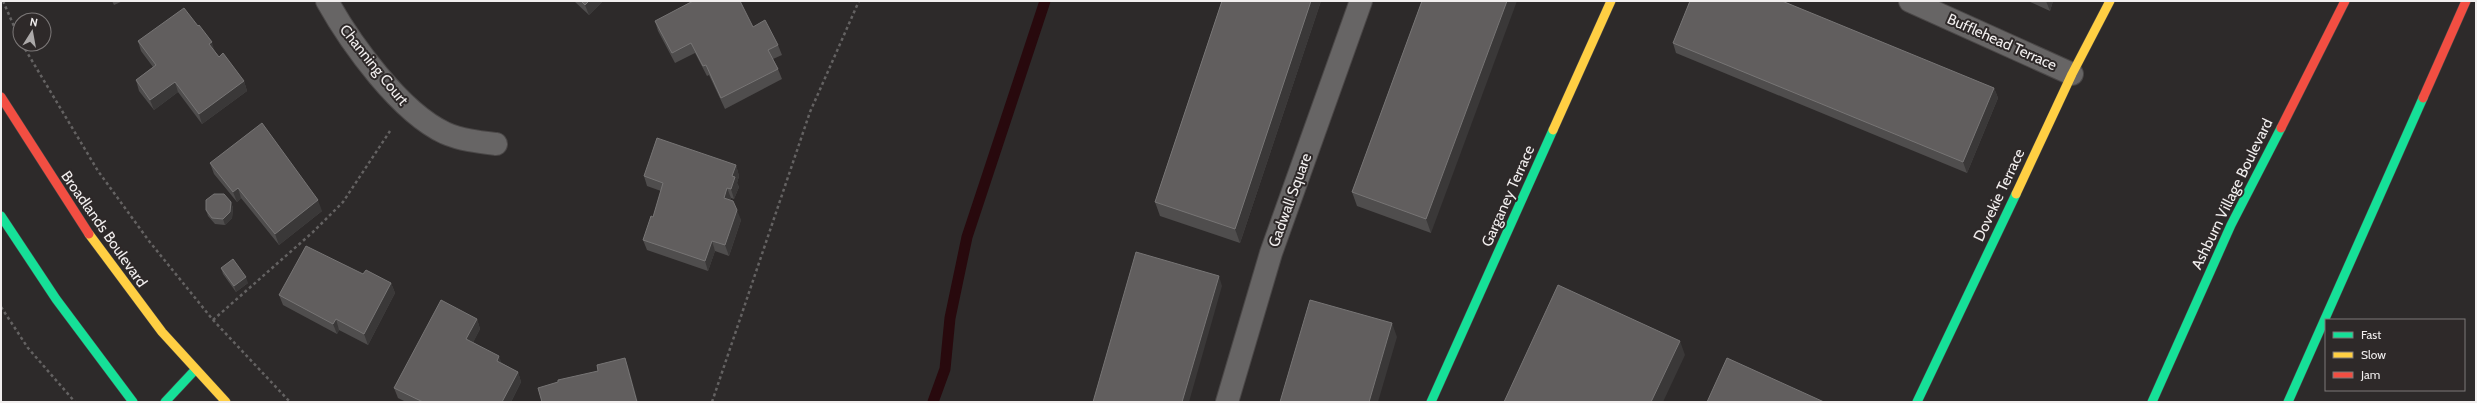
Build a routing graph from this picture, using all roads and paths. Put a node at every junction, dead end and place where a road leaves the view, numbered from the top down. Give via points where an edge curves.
1 (3, 1) edge
2 (327, 1) edge
3 (859, 1) edge
4 (1361, 1) edge
5 (1611, 1) edge
6 (1910, 1) edge
7 (2110, 1) edge
8 (2345, 1) edge
9 (2466, 1) edge
10 (12, 22) edge
11 (27, 52) edge
12 (2072, 74) junction
13 (1, 97) edge
14 (407, 105) junction
15 (496, 144) dead end
16 (1, 216) edge
17 (1, 307) edge
18 (212, 320) junction
19 (194, 371) junction
20 (75, 402) edge
21 (133, 402) edge
22 (164, 402) edge
23 (226, 402) edge
24 (290, 402) edge
25 (712, 402) edge
26 (1227, 402) edge
27 (1431, 402) edge
28 (1917, 402) edge
29 (2152, 402) edge
30 (2288, 402) edge

1 - 10 path
2 - 14 street, Channing Court via 378,74
3 - 25 path via 810,112
4 - 26 street, Gadwall Square via 1271,253
5 - 27 main road, Garganey Terrace
6 - 12 street, Bufflehead Terrace
7 - 12 main road, Dovekie Terrace
8 - 29 main road, Ashburn Village Boulevard via 2231,224
9 - 30 main road
11 - 18 path via 98,171 149,241
12 - 28 main road, Dovekie Terrace
13 - 19 main road, Broadlands Boulevard via 106,258 152,321
14 - 15 street, Channing Court via 414,114 446,133
14 - 18 path via 343,202 313,232
16 - 21 main road via 56,299
17 - 20 path via 28,348
18 - 24 path
19 - 22 main road
19 - 23 main road, Broadlands Boulevard

